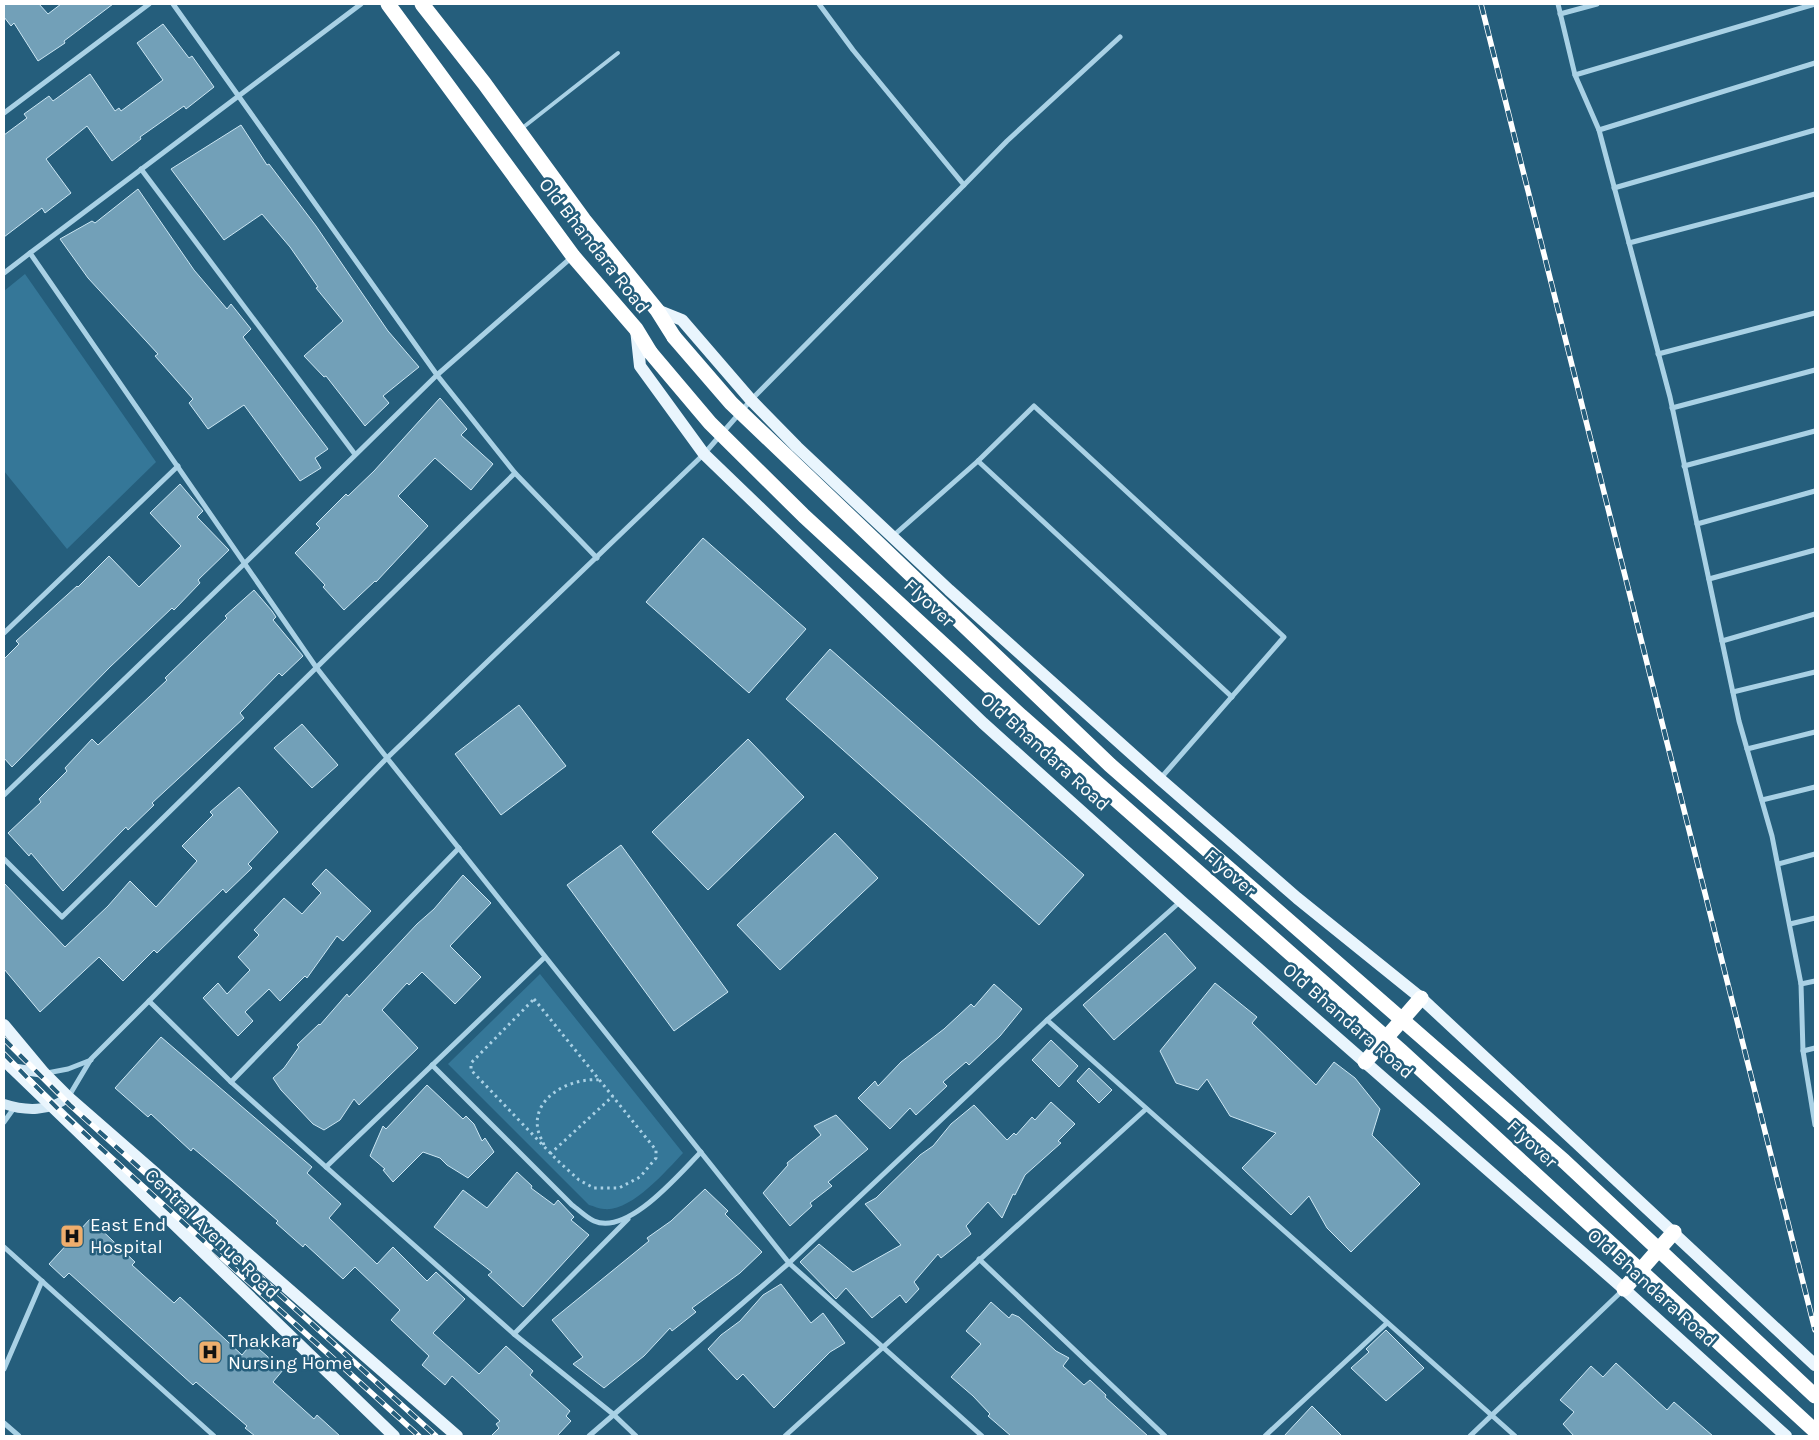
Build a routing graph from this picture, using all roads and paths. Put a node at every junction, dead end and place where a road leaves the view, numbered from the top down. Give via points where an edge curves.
1 (149, 4) edge
2 (173, 4) edge
3 (361, 4) edge
4 (388, 4) edge
5 (422, 4) edge
6 (820, 4) edge
7 (1558, 4) edge
8 (1597, 4) edge
9 (1815, 4) edge
10 (1560, 14) junction
11 (1120, 37) dead end
12 (618, 53) dead end
13 (1815, 63) edge
14 (1575, 74) junction
15 (239, 94) junction
16 (4, 113) edge
17 (1600, 130) junction
18 (1815, 130) edge
19 (519, 131) junction
20 (141, 169) junction
21 (964, 185) junction
22 (1614, 188) junction
23 (1815, 194) edge
24 (1629, 243) junction
25 (30, 253) junction
26 (573, 256) junction
27 (4, 273) edge
28 (657, 310) junction
29 (1815, 313) edge
30 (636, 329) junction
31 (1658, 354) junction
32 (1815, 370) edge
33 (436, 375) junction
34 (750, 400) junction
35 (1672, 408) junction
36 (1815, 431) edge
37 (354, 453) junction
38 (704, 454) junction
39 (978, 460) junction
40 (178, 466) junction
41 (1684, 466) junction
42 (516, 473) junction
43 (1815, 491) edge
44 (1697, 524) junction
45 (893, 536) junction
46 (1815, 550) edge
47 (597, 558) junction
48 (245, 564) junction
49 (1709, 579) junction
50 (1815, 614) edge
51 (4, 633) edge
52 (1722, 641) junction
53 (316, 667) junction
54 (1815, 672) edge
55 (1733, 692) junction
56 (1232, 697) junction
57 (1815, 732) edge
58 (1747, 749) junction
59 (388, 758) junction
60 (1160, 779) junction
61 (1815, 787) edge
62 (4, 795) edge
63 (1762, 800) junction
64 (459, 848) junction
65 (1815, 854) edge
66 (4, 859) edge
67 (1778, 864) junction
68 (1181, 901) junction
69 (1815, 918) edge
70 (1790, 924) junction
71 (545, 957) junction
72 (1815, 981) edge
73 (1801, 984) junction
74 (1421, 998) junction
75 (149, 1001) junction
76 (1047, 1020) junction
77 (4, 1025) edge
78 (1815, 1048) edge
79 (1804, 1051) junction
80 (91, 1059) junction
81 (1365, 1062) junction
82 (7, 1064) edge
83 (432, 1065) junction
84 (44, 1073) junction
85 (600, 1080) junction
86 (231, 1082) junction
87 (613, 1096) junction
88 (68, 1097) junction
89 (4, 1104) edge
90 (53, 1106) junction
91 (14, 1107) junction
92 (1146, 1108) junction
93 (4, 1122) edge
94 (1815, 1125) edge
95 (545, 1148) junction
96 (701, 1152) junction
97 (550, 1154) junction
98 (326, 1167) junction
99 (632, 1215) junction
100 (1674, 1232) junction
101 (4, 1247) edge
102 (979, 1259) junction
103 (789, 1263) junction
104 (42, 1281) junction
105 (1624, 1289) junction
106 (1387, 1323) junction
107 (514, 1334) junction
108 (882, 1346) junction
109 (1815, 1364) edge
110 (4, 1369) edge
111 (1815, 1396) edge
112 (613, 1414) junction
113 (1491, 1417) junction
114 (4, 1423) edge
115 (1815, 1431) edge
116 (19, 1436) edge
117 (214, 1436) edge
118 (394, 1436) edge
119 (457, 1436) edge
120 (589, 1436) edge
121 (636, 1436) edge
122 (785, 1436) edge
123 (982, 1436) edge
124 (1164, 1436) edge
125 (1265, 1436) edge
126 (1470, 1436) edge
127 (1515, 1436) edge
128 (1786, 1436) edge

1 - 16 street
2 - 15 street
3 - 15 street
4 - 26 highway, Old Bhandara Road
5 - 19 highway, Flyover
6 - 21 street
7 - 10 street
8 - 10 street
9 - 14 street
10 - 14 street
11 - 21 street
12 - 19 lane
13 - 17 street
14 - 17 street
15 - 20 street
15 - 33 street
17 - 22 street
18 - 22 street
19 - 28 highway, Flyover via 584,220
20 - 25 street
20 - 37 street
21 - 34 street
22 - 24 street
23 - 24 street
24 - 31 street
25 - 27 street
25 - 40 street
26 - 30 highway, Old Bhandara Road
26 - 33 street
28 - 34 main road via 682,320
28 - 111 highway, Flyover, bridge via 674,336 731,404 1110,765 1564,1161
29 - 31 street
30 - 38 main road, Old Bhandara Road via 640,366
30 - 115 highway, Flyover, bridge via 650,352 710,423 804,516 1021,716 1401,1051
31 - 35 street
32 - 35 street
33 - 37 street
33 - 42 street
34 - 38 street
34 - 45 main road
35 - 41 street
36 - 41 street
37 - 48 street
38 - 47 street
38 - 68 main road, Old Bhandara Road via 983,724
39 - 45 street
39 - 56 street
39 - 56 street via 1034,406 1284,636
40 - 48 street
40 - 51 street
41 - 44 street
42 - 47 street
42 - 53 street
43 - 44 street
44 - 49 street
45 - 60 main road
46 - 49 street
47 - 59 street
48 - 53 street
48 - 62 street
49 - 52 street
50 - 52 street
52 - 55 street
53 - 59 street
53 - 66 street via 62,917
54 - 55 street
55 - 58 street
56 - 60 street
57 - 58 street
58 - 63 street
59 - 64 street
59 - 75 street
60 - 74 main road via 1297,898
61 - 63 street
63 - 67 street
64 - 71 street
64 - 86 street
65 - 67 street
67 - 70 street
68 - 76 street
68 - 81 main road, Old Bhandara Road
69 - 70 street
70 - 73 street
71 - 83 street
71 - 96 street
72 - 73 street
73 - 79 street
74 - 81 highway
74 - 100 main road
75 - 80 street
75 - 86 street
76 - 92 street
76 - 103 street
77 - 84 main road
78 - 79 street
79 - 94 street
80 - 84 street via 68,1069
80 - 88 street
81 - 105 main road, Old Bhandara Road
82 - 84 main road
82 - 90 main road, Central Avenue Road
83 - 98 street
83 - 99 street via 594,1221 613,1224
84 - 88 main road
85 - 87 path
85 - 95 path via 574,1081 553,1093 545,1102 538,1129
85 - 95 path via 534,999 470,1063 474,1076
86 - 98 street
87 - 97 path
87 - 97 path via 656,1150 656,1158 644,1173 619,1188 594,1188 579,1180
88 - 90 main road
88 - 119 main road
89 - 91 main road
90 - 91 main road
90 - 118 main road, Central Avenue Road
91 - 93 street
92 - 102 street
92 - 106 street
95 - 97 path
96 - 99 street
96 - 103 street
98 - 107 street
99 - 107 street
100 - 105 highway
100 - 109 main road
101 - 104 street
102 - 108 street
102 - 124 street
103 - 108 street
103 - 112 street
104 - 110 street
104 - 117 street
105 - 113 street
105 - 128 main road, Old Bhandara Road
106 - 113 street
106 - 125 street
107 - 112 street
108 - 122 street
108 - 123 street
112 - 120 street
112 - 121 street
113 - 126 street
113 - 127 street
114 - 116 street

